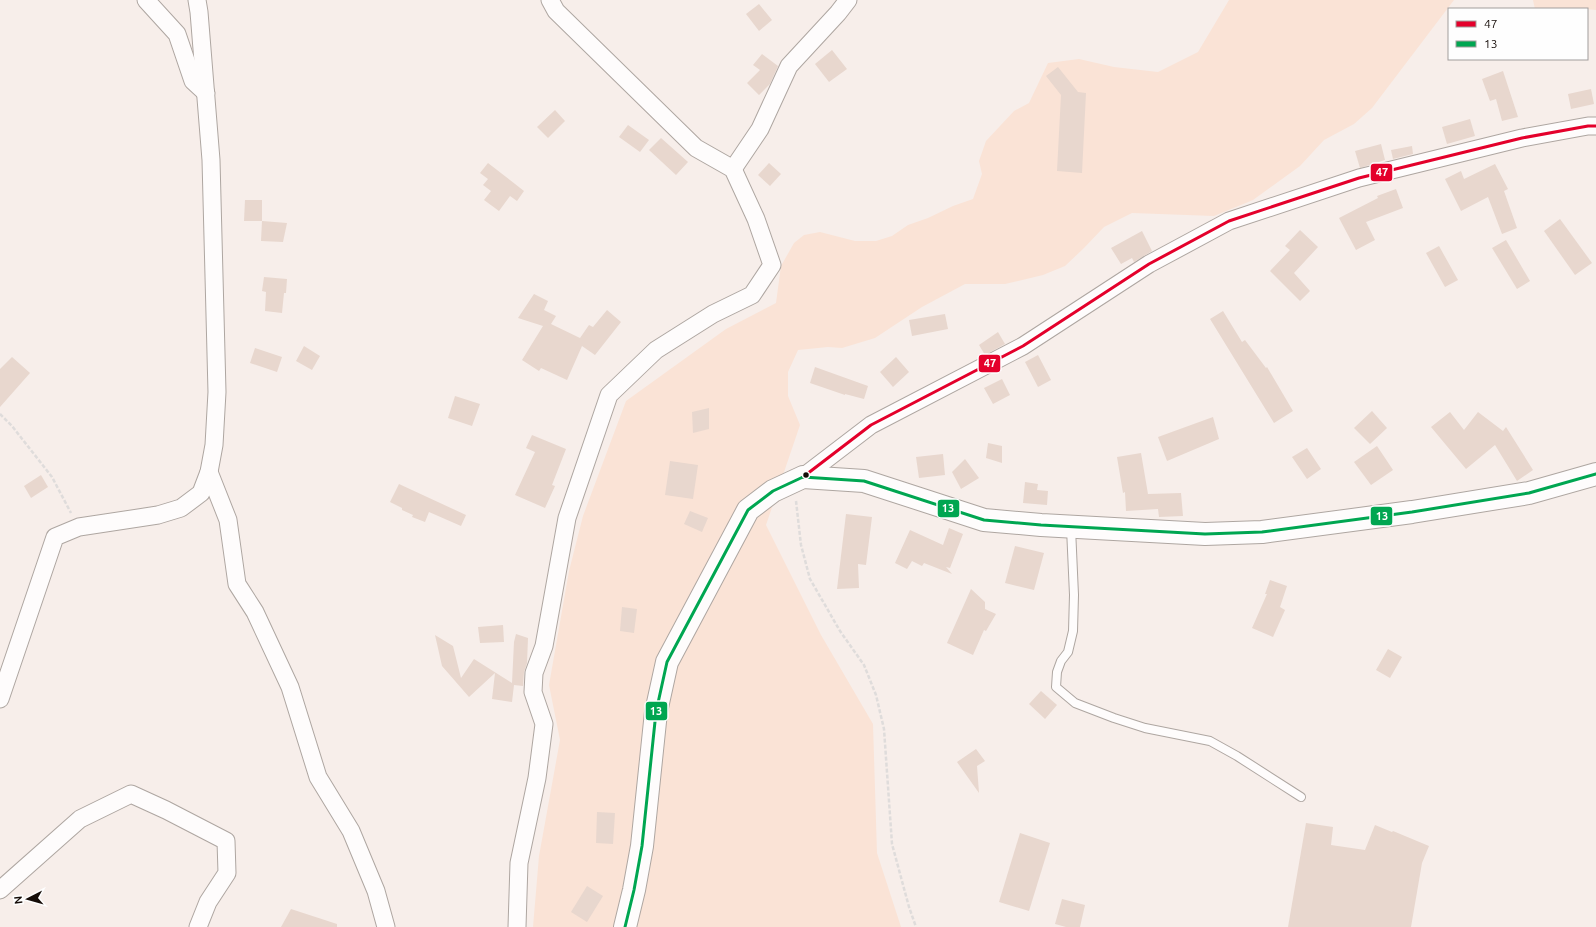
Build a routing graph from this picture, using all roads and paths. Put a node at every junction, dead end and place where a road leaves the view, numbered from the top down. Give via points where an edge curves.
1 (146, 0) edge
2 (197, 0) edge
3 (550, 0) edge
4 (848, 0) edge
5 (206, 93) junction
6 (1596, 126) edge
7 (733, 169) junction
8 (0, 414) edge
9 (209, 472) junction
10 (1596, 474) edge
11 (798, 479) junction
12 (79, 527) junction
13 (1071, 527) junction
14 (0, 699) edge
15 (1301, 797) dead end
16 (0, 890) edge
17 (198, 927) edge
18 (386, 927) edge
19 (517, 927) edge
20 (625, 927) edge
21 (916, 927) edge

1 - 5 street via 177,34 193,81
2 - 5 street
3 - 7 street via 556,11 696,148
4 - 7 street via 790,66 760,129
5 - 9 street via 211,160 218,392
6 - 11 street via 1522,138 1359,178 1229,221 1149,264 1023,346 871,425
7 - 19 street via 756,219 772,265 752,295 713,314 656,350 610,395 567,518 544,646 534,673 533,692 544,724 537,778 519,863
8 - 12 path via 52,477
9 - 12 street via 201,493 181,508 158,515
9 - 18 street via 228,520 237,584 255,612 290,687 318,777 351,831 376,891
10 - 13 main road via 1529,493 1262,532 1205,534
11 - 13 main road via 864,481 984,520
11 - 20 main road via 773,491 748,510 667,662 656,712 642,846
11 - 21 path via 801,545 810,579 840,631 864,665 876,694 884,729 892,844
12 - 14 street via 56,537
13 - 15 lane via 1073,631 1068,652 1057,672 1056,687 1075,703 1114,718 1146,728 1210,741
16 - 17 street via 80,819 131,794 226,841 228,873 208,902

